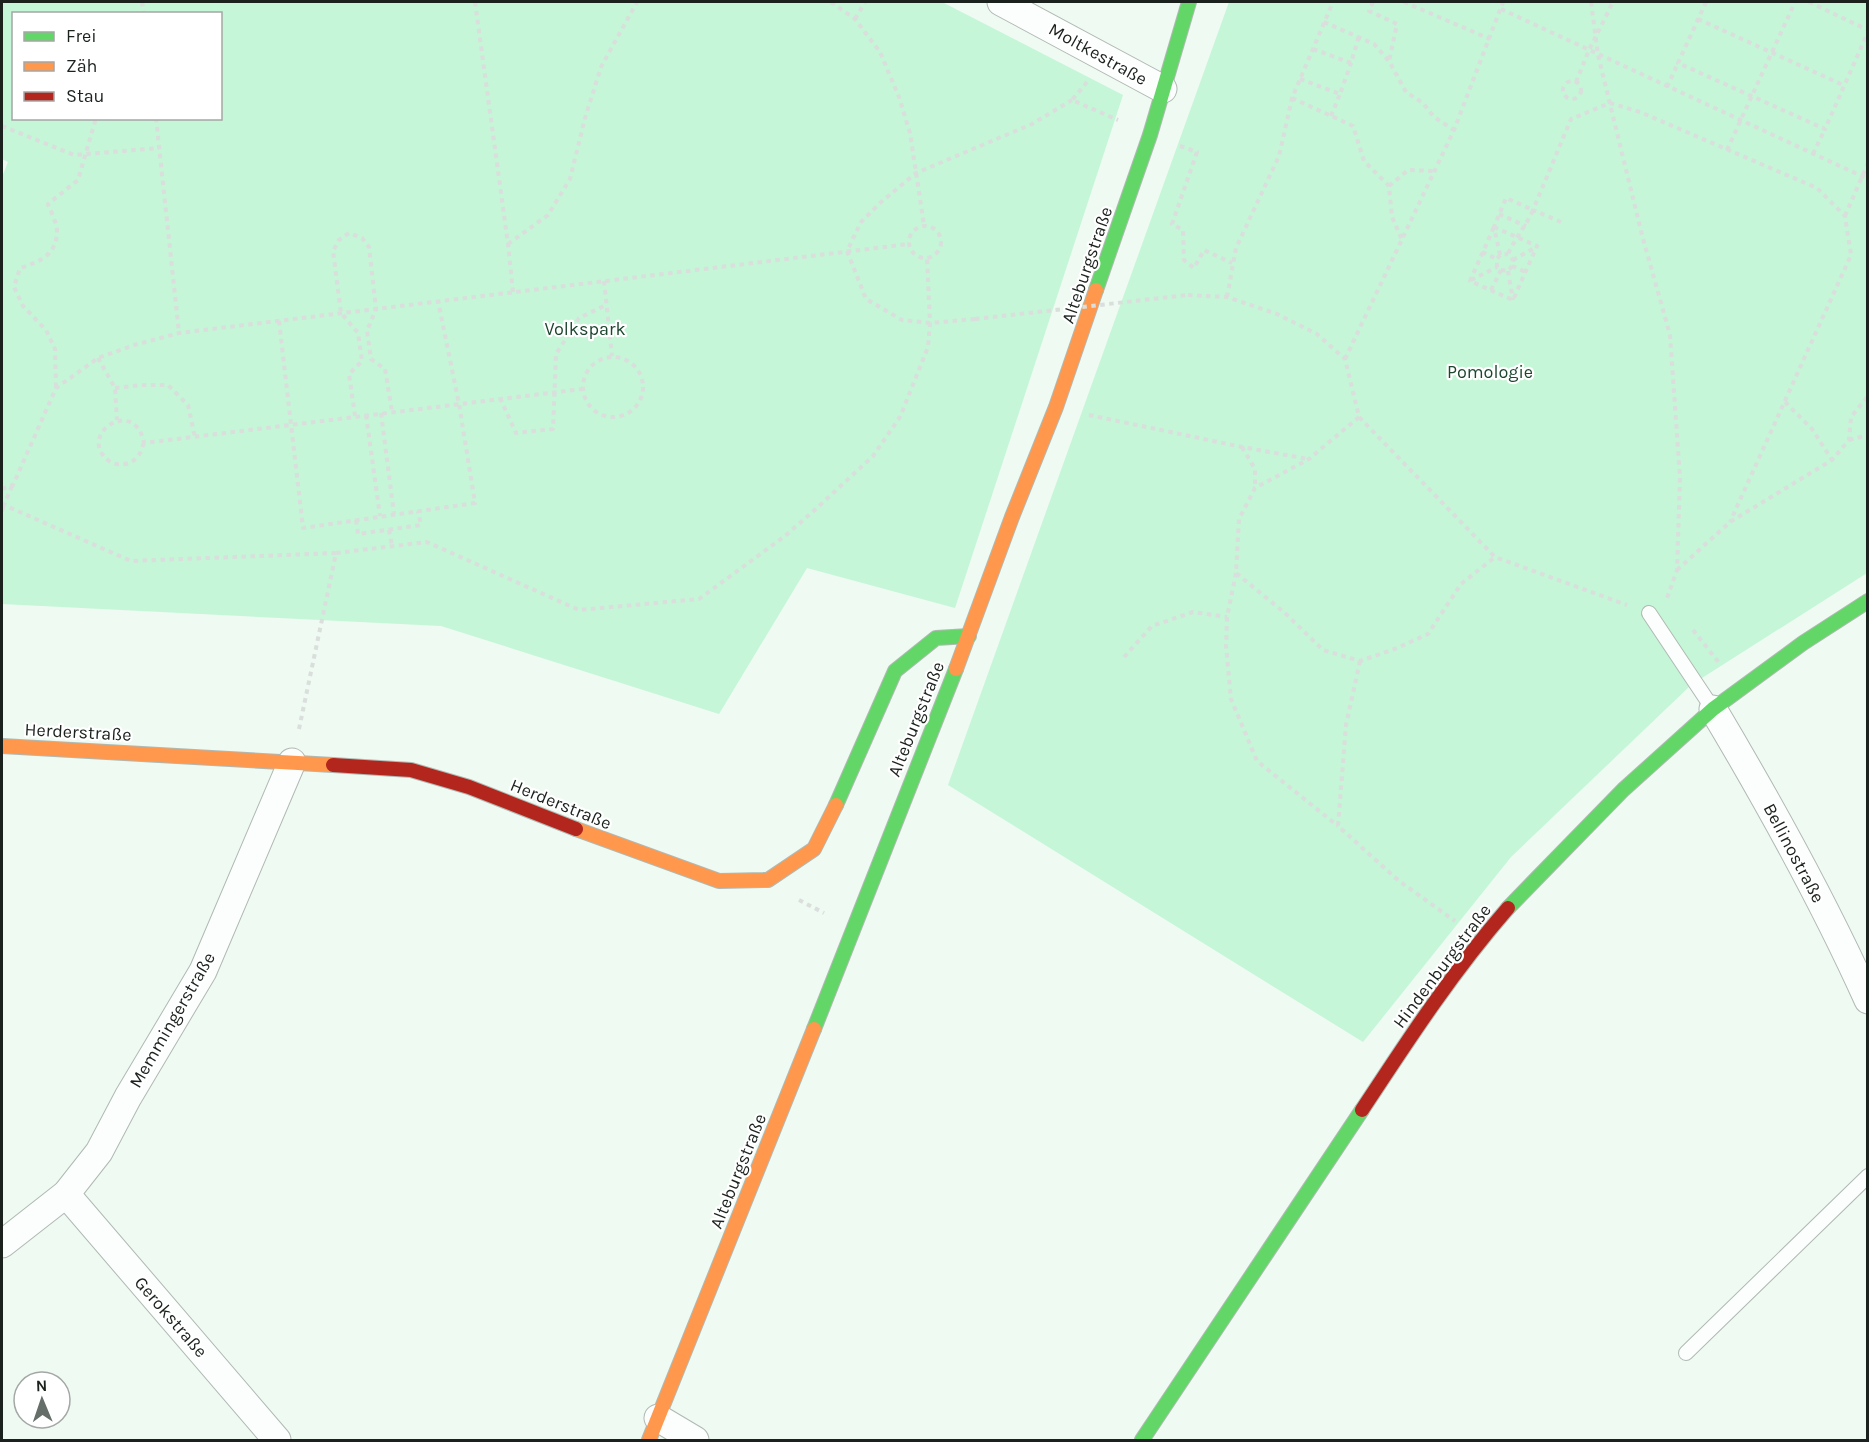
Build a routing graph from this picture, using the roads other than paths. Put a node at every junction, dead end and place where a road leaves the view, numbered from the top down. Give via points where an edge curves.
1 (1001, 2) edge
2 (1190, 2) edge
3 (1163, 89) junction
4 (1868, 601) edge
5 (1649, 613) road end
6 (969, 636) junction
7 (1713, 709) junction
8 (2, 746) edge
9 (292, 762) junction
10 (1868, 1000) edge
11 (1868, 1176) edge
12 (66, 1194) junction
13 (2, 1244) edge
14 (1686, 1353) dead end
15 (654, 1429) edge
16 (277, 1440) edge
17 (695, 1440) edge
18 (1142, 1440) edge

1 - 3 street, Moltkestraße
2 - 3 street, Alteburgstraße
3 - 6 street, Alteburgstraße via 1056,407
4 - 7 street, Hindenburgstraße
5 - 7 lane
6 - 9 street, Herderstraße via 936,638 895,671 814,849 768,880 719,881 469,787 411,770
6 - 15 street, Alteburgstraße
7 - 10 street, Bellinostraße via 1825,909
7 - 18 street, Hindenburgstraße via 1591,820 1480,940 1413,1032
8 - 9 street, Herderstraße
9 - 12 street, Memmingerstraße via 203,971 99,1152
11 - 14 lane
12 - 13 street, Memmingerstraße
12 - 16 street, Gerokstraße
15 - 17 street

